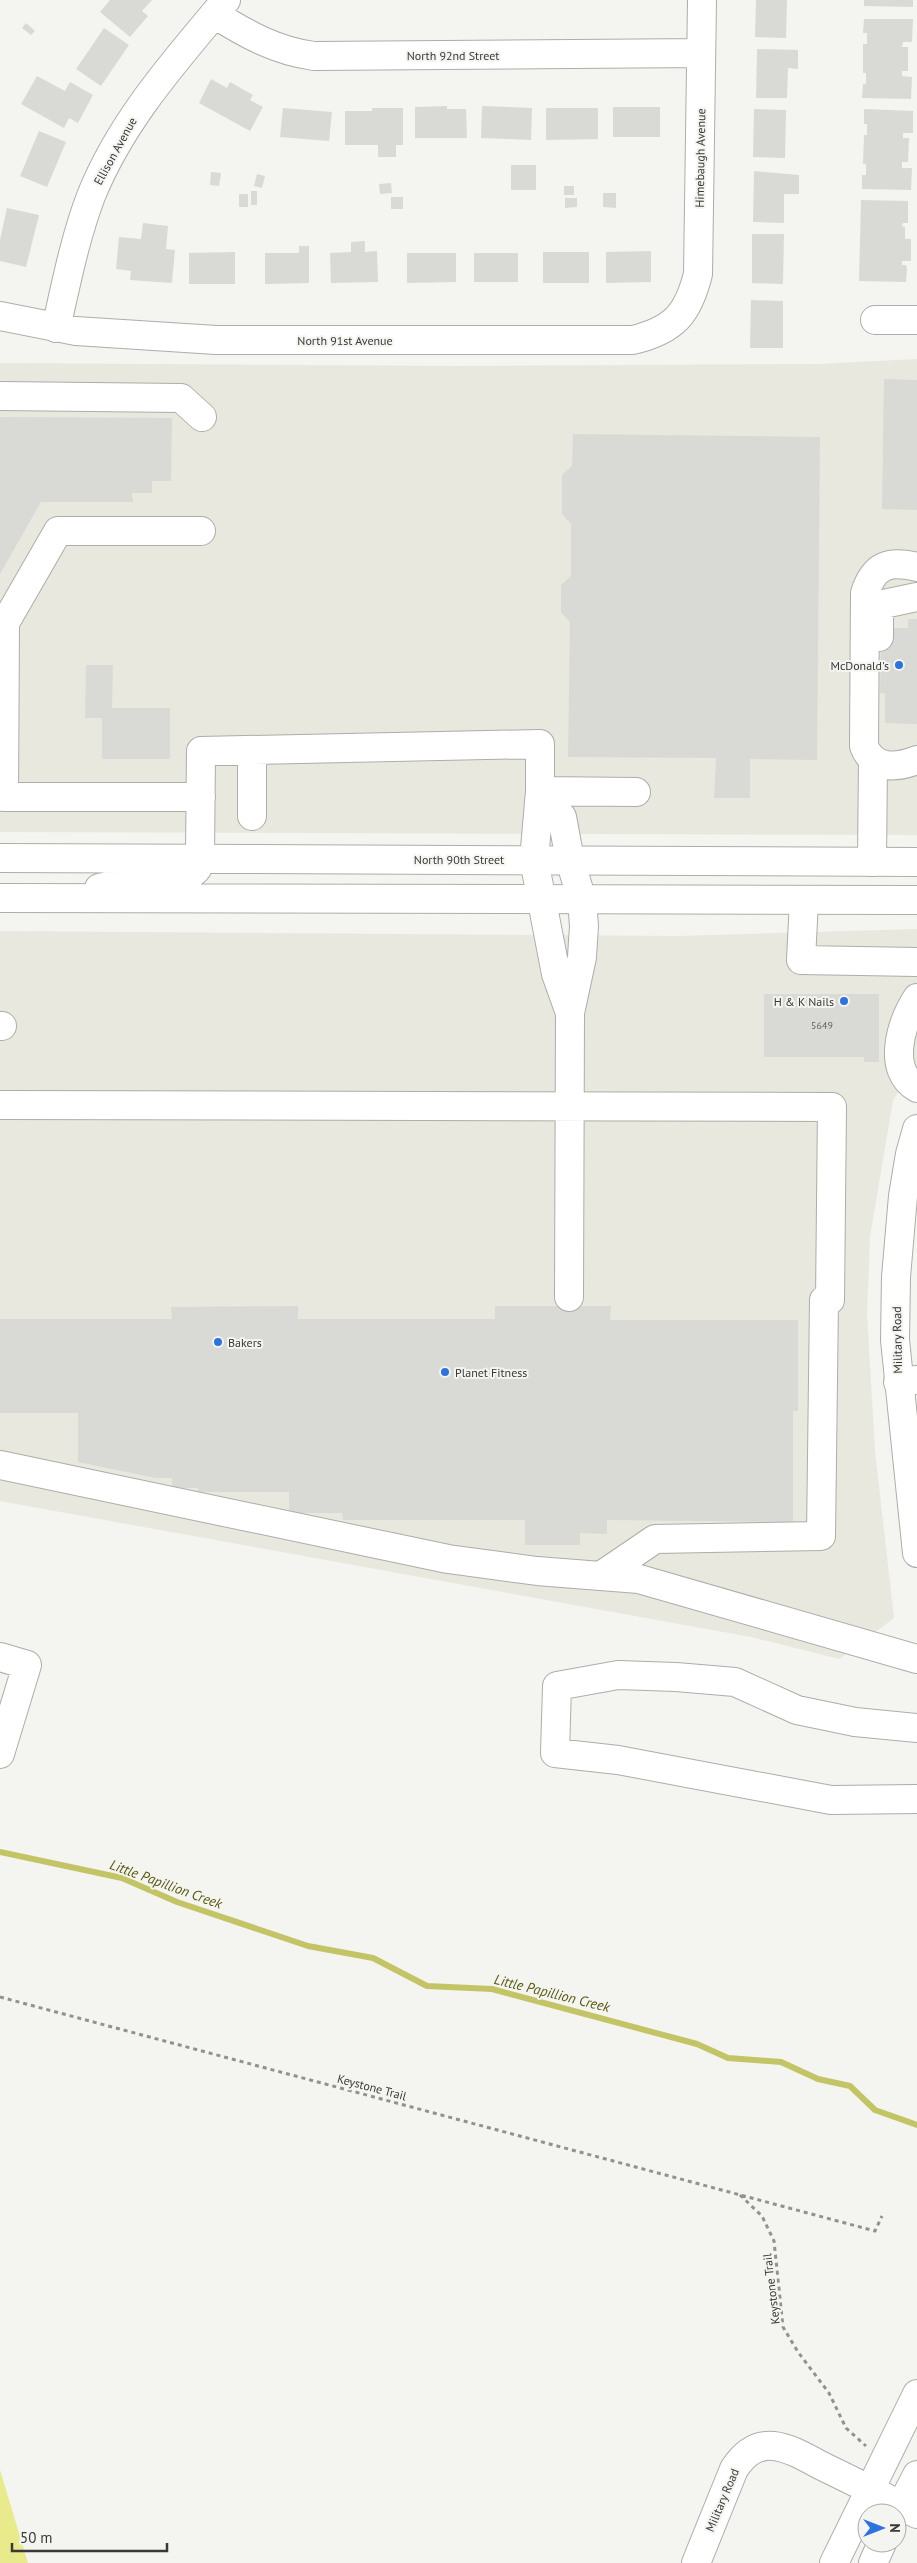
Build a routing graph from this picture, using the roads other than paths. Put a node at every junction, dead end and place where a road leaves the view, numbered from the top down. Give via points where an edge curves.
1 (702, 0) edge
2 (220, 7) edge
3 (701, 53) junction
4 (684, 313) joint
5 (0, 316) edge
6 (875, 320) dead end
7 (917, 320) edge
8 (56, 328) junction
9 (0, 396) edge
10 (202, 417) dead end
11 (201, 531) dead end
12 (917, 567) edge
13 (917, 580) edge
14 (917, 597) edge
15 (879, 605) junction
16 (252, 750) junction
17 (868, 753) junction
18 (917, 760) edge
19 (540, 791) junction
20 (636, 792) dead end
21 (2, 797) edge
22 (201, 797) junction
23 (252, 816) dead end
24 (0, 858) edge
25 (200, 858) junction
26 (534, 860) junction
27 (570, 860) junction
28 (872, 862) junction
29 (917, 862) edge
30 (0, 898) edge
31 (54, 898) junction
32 (542, 900) junction
33 (582, 900) junction
34 (804, 900) junction
35 (917, 900) edge
36 (917, 962) edge
37 (917, 998) edge
38 (570, 1013) junction
39 (917, 1088) edge
40 (2, 1105) dead end
41 (570, 1106) junction
42 (917, 1129) edge
43 (910, 1197) edge
44 (569, 1297) dead end
45 (908, 1381) edge
46 (0, 1465) edge
47 (916, 1535) edge
48 (602, 1575) junction
49 (0, 1657) edge
50 (917, 1659) edge
51 (917, 1728) edge
52 (0, 1754) edge
53 (917, 1799) edge
54 (917, 2394) edge
55 (917, 2475) edge
56 (869, 2489) junction
57 (892, 2503) edge
58 (907, 2505) edge
59 (696, 2563) edge
60 (834, 2563) edge

1 - 3 main road, Himebaugh Avenue
2 - 3 main road, North 92nd Street via 249,36 277,48 314,56
2 - 8 main road, Ellison Avenue via 149,94 107,162 79,230
3 - 4 main road, Himebaugh Avenue via 698,266 694,289
4 - 8 main road, North 91st Avenue via 664,330 634,340 216,340 111,335
5 - 8 main road, North 91st Avenue
6 - 7 main road
9 - 10 main road via 181,398
11 - 21 main road via 58,531 5,623
12 - 17 main road via 881,567 869,581 865,593
13 - 15 main road via 906,579 886,587
14 - 15 main road
15 - 17 main road via 878,707
16 - 19 main road via 540,744
16 - 22 main road via 201,751
16 - 23 main road
17 - 18 main road via 878,764 890,766
17 - 28 main road
19 - 20 main road
19 - 26 main road
19 - 27 main road via 562,818
21 - 22 main road
22 - 25 main road
24 - 25 main road, North 90th Street
25 - 26 main road, North 90th Street
25 - 31 main road via 190,875 137,879
26 - 27 main road, North 90th Street
26 - 32 main road
27 - 28 main road, North 90th Street
27 - 33 main road
28 - 29 main road, North 90th Street
30 - 31 main road
31 - 32 main road
32 - 33 main road
32 - 38 main road via 556,974
33 - 34 main road
33 - 38 main road via 582,957
34 - 35 main road
34 - 36 main road via 801,960
37 - 39 main road via 902,1031 900,1050 901,1072
38 - 41 main road
40 - 41 main road
41 - 44 main road
41 - 48 main road via 832,1107 821,1536 655,1539
42 - 43 main road, Military Road via 910,1154
43 - 45 main road, Military Road via 896,1277 895,1340
45 - 47 main road, Military Road
46 - 48 main road via 448,1559 537,1572
48 - 50 main road via 677,1588
49 - 52 main road via 27,1665
51 - 53 main road via 855,1722 797,1710 736,1682 618,1675 557,1686 555,1753 618,1760 831,1800
54 - 56 main road
55 - 58 main road
56 - 57 main road, Military Road
56 - 59 main road, Military Road via 786,2447 767,2445 753,2449 734,2469
56 - 60 main road

